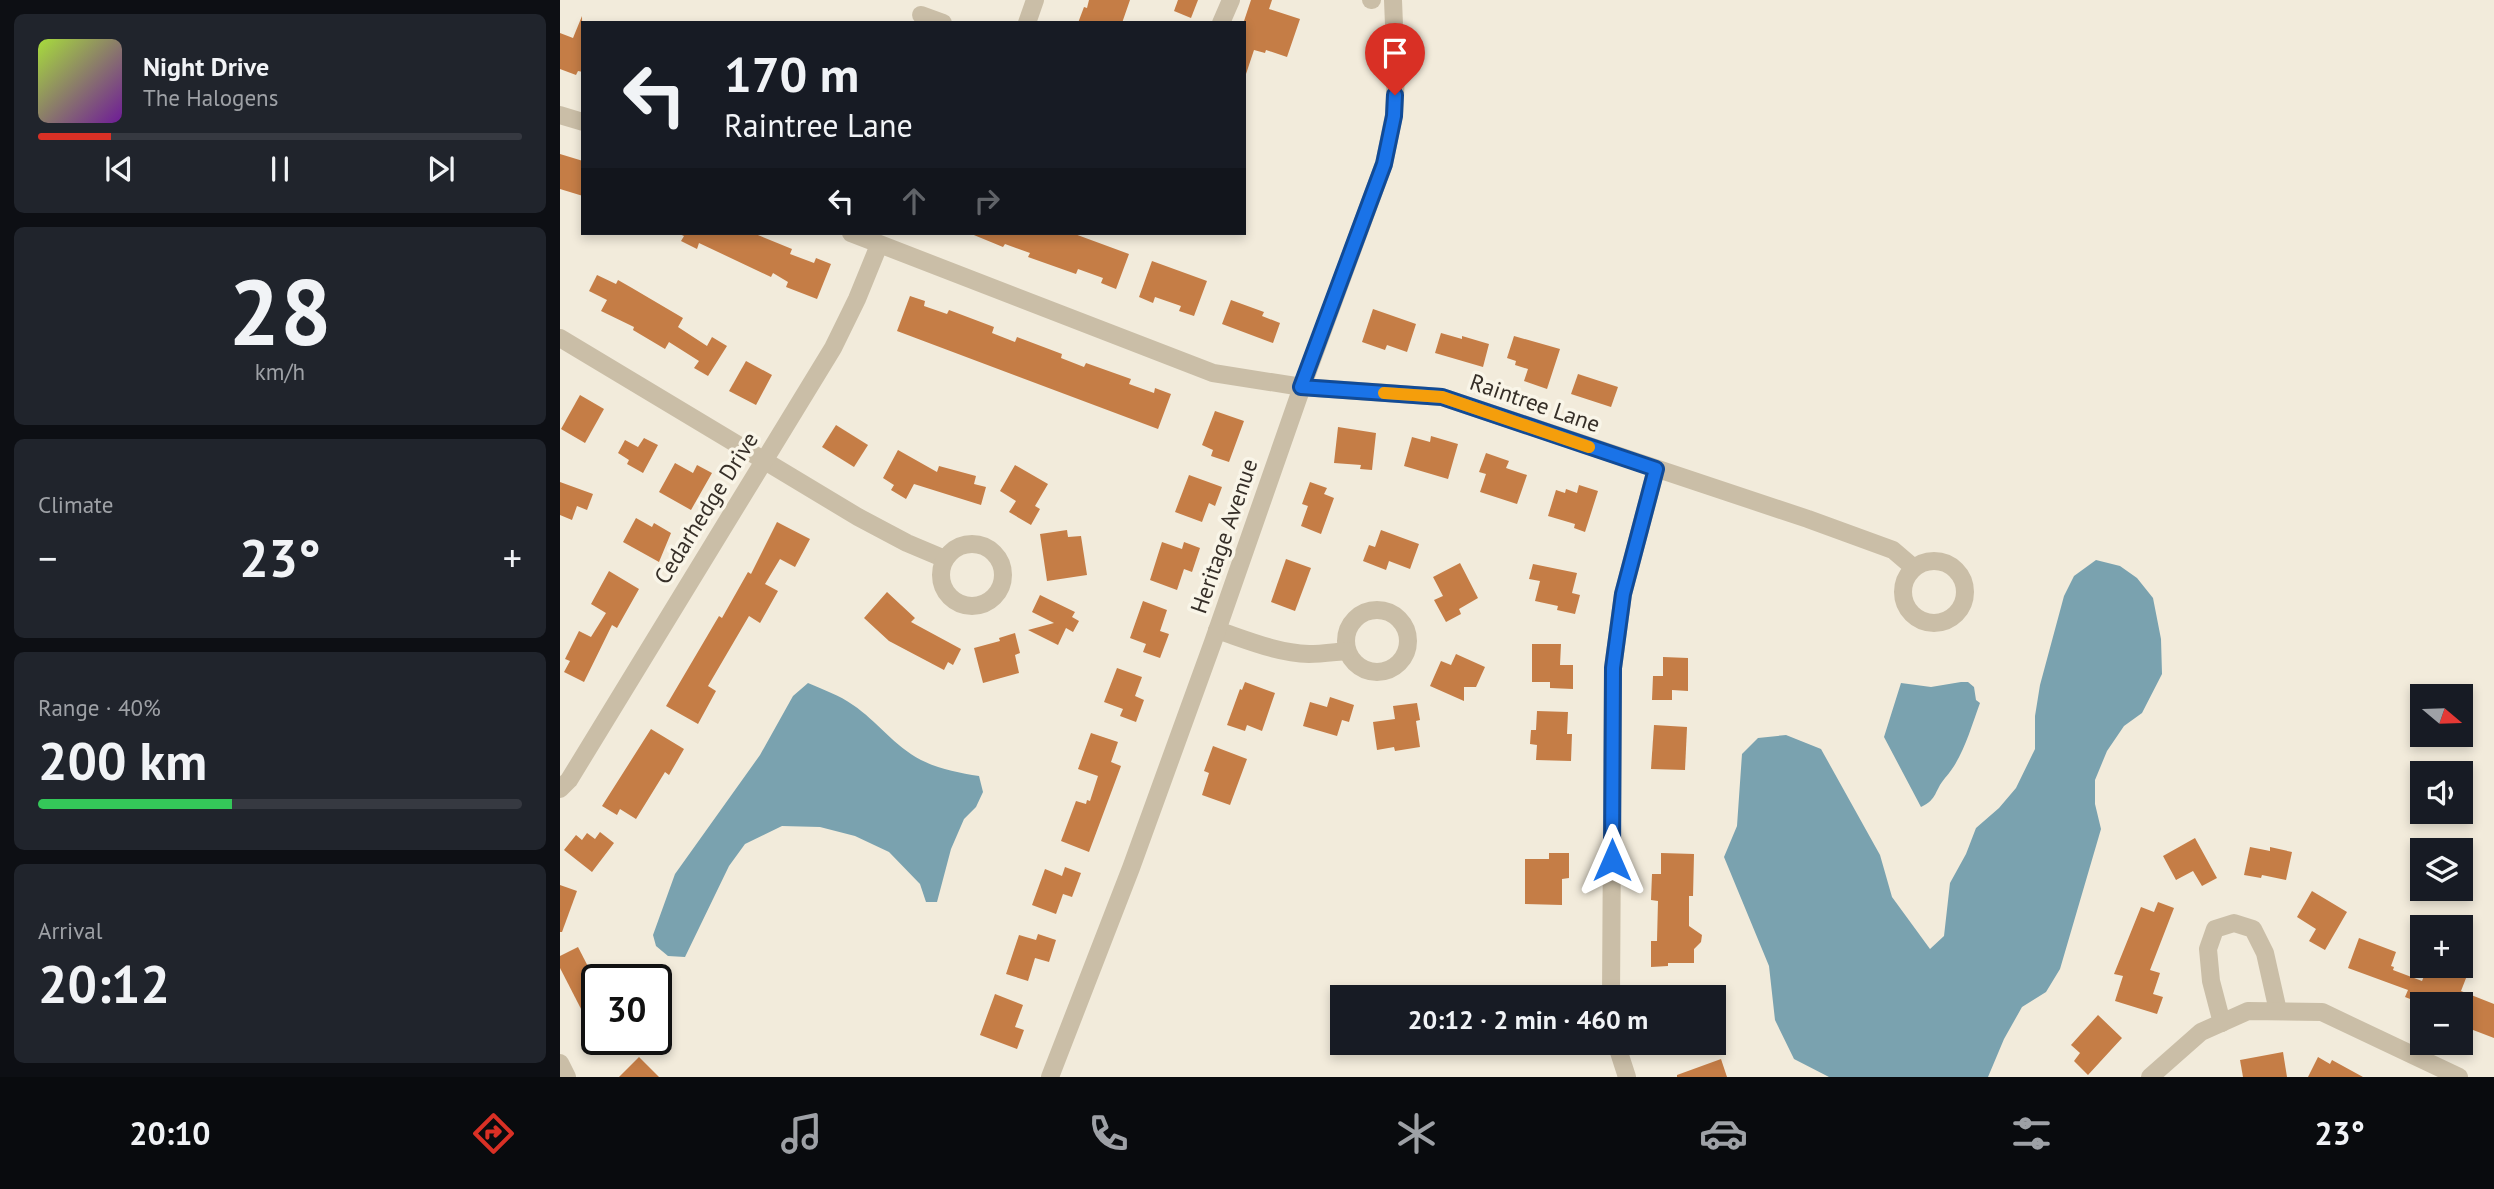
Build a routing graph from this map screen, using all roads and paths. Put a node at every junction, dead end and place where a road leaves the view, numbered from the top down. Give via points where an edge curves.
1 (1035, 0) edge
2 (1231, 0) edge
3 (1393, 0) edge
4 (921, 15) dead end
5 (938, 21) edge
6 (1028, 21) edge
7 (1222, 21) edge
8 (560, 115) edge
9 (581, 121) edge
10 (856, 235) edge
11 (879, 245) junction
12 (560, 338) edge
13 (1301, 387) junction
14 (764, 461) junction
15 (1656, 469) junction
16 (945, 559) dead end
17 (1914, 568) dead end
18 (1217, 630) junction
19 (1347, 651) dead end
20 (560, 789) edge
21 (1611, 985) edge
22 (2278, 1012) junction
23 (2221, 1023) junction
24 (1620, 1055) edge
25 (560, 1063) edge
26 (567, 1077) edge
27 (1050, 1077) edge
28 (1627, 1077) edge
29 (2150, 1077) edge
30 (2459, 1077) edge

1 - 6 street
2 - 7 street
3 - 13 street, Heritage Avenue via 1394,116 1384,164
4 - 5 street
8 - 9 street
10 - 11 street, Raintree Lane
11 - 13 street, Raintree Lane via 1213,373
11 - 14 street, Cedarhedge Drive via 833,348
12 - 14 street
13 - 15 street, Raintree Lane via 1442,397
13 - 18 street, Heritage Avenue
14 - 16 street via 858,517
14 - 20 street, Cedarhedge Drive
15 - 17 street, Raintree Lane via 1893,550
15 - 21 street via 1623,594 1613,668
18 - 19 street via 1292,652
18 - 27 street, Heritage Avenue
22 - 23 street via 2248,1011
22 - 23 street via 2265,953 2253,929 2234,923 2215,929 2208,949
22 - 30 street via 2322,1012
23 - 29 street via 2201,1032
24 - 28 street
25 - 26 street

